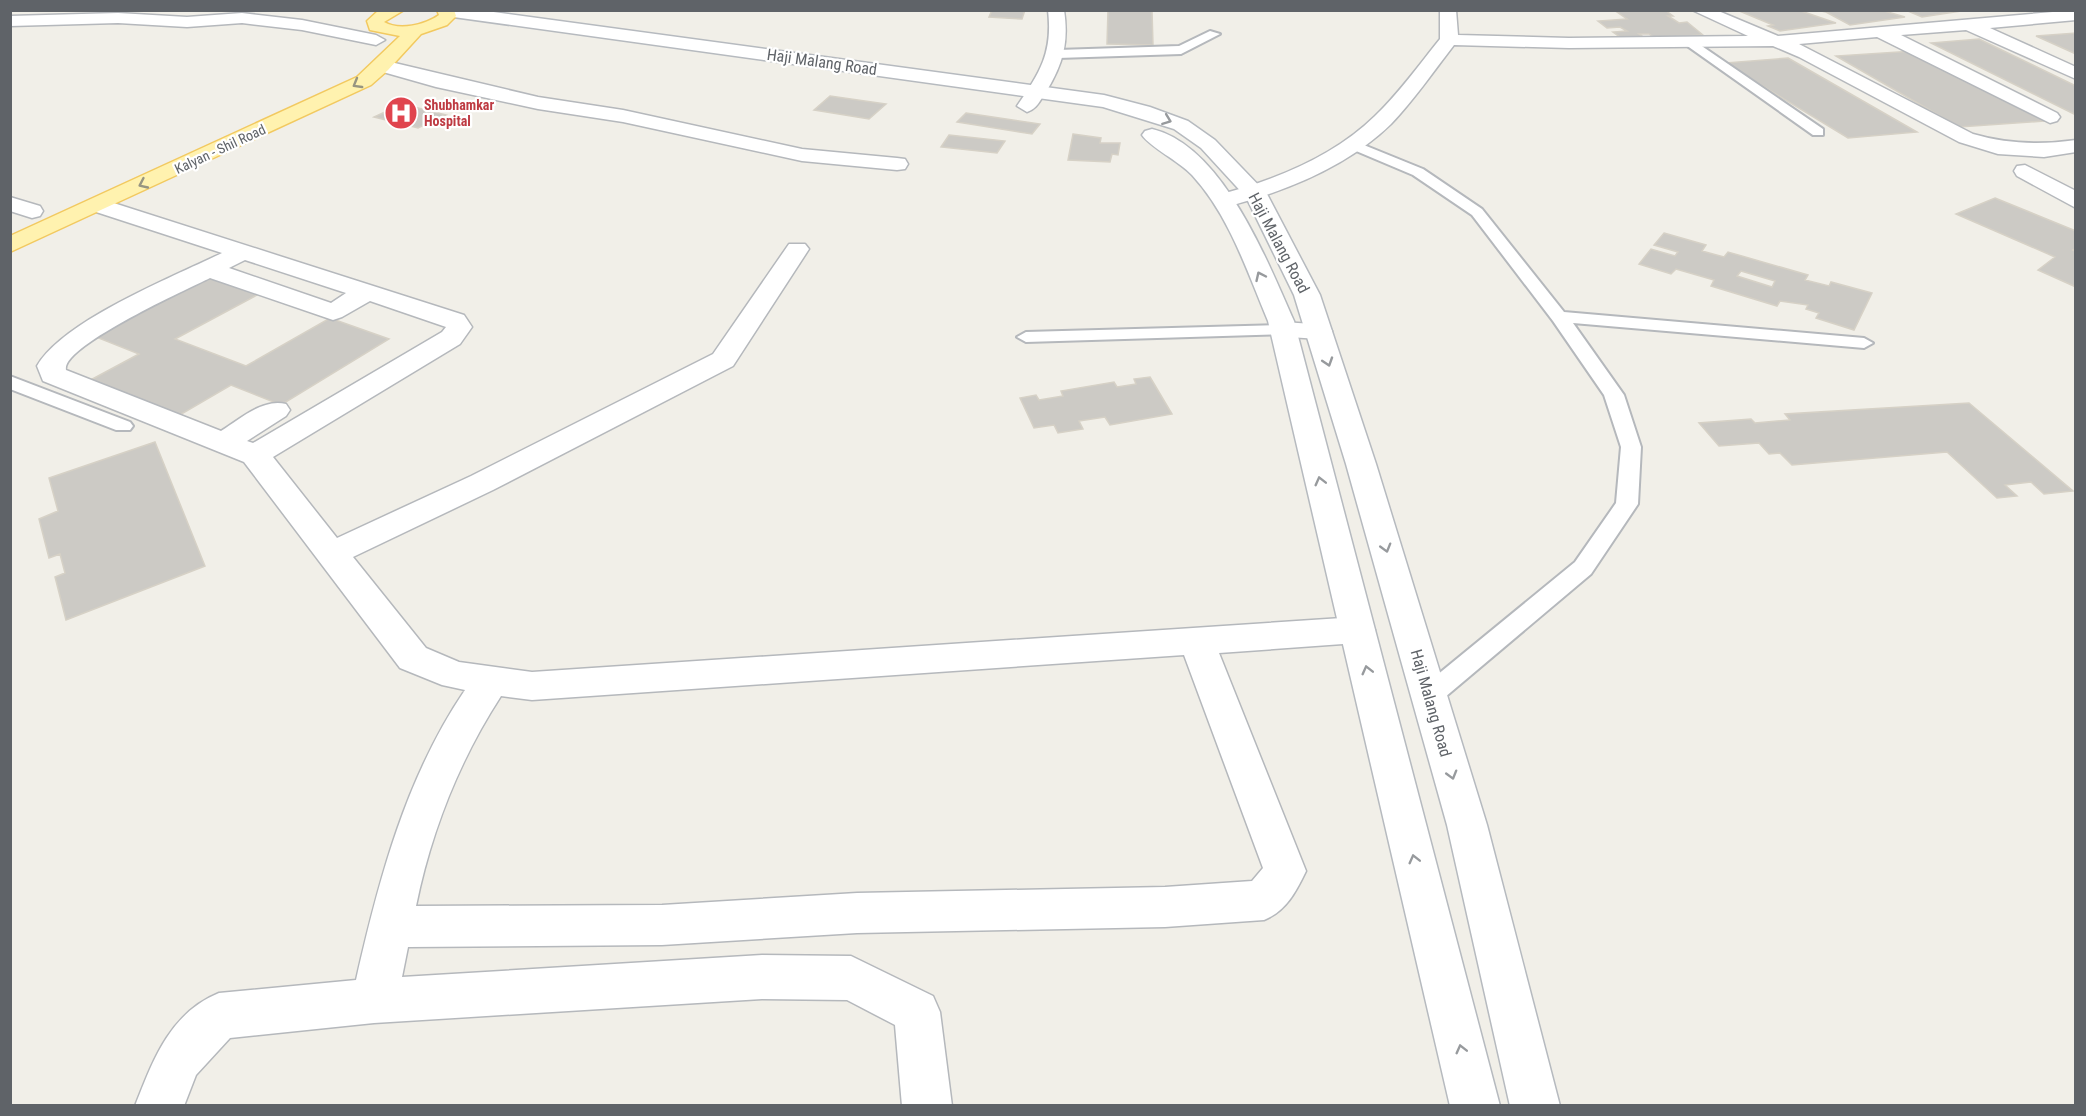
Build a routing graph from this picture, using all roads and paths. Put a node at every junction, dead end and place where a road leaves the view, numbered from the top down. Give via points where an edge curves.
1 (1056, 10) edge
2 (1448, 10) edge
3 (1700, 10) edge
4 (1730, 10) edge
5 (394, 11) edge
6 (2074, 12) edge
7 (1902, 14) dead end
8 (442, 15) edge
9 (10, 21) edge
10 (1968, 24) junction
11 (1937, 27) junction
12 (415, 30) junction
13 (1878, 31) junction
14 (1214, 34) dead end
15 (380, 35) junction
16 (1773, 35) junction
17 (1449, 40) junction
18 (1690, 42) junction
19 (360, 54) dead end
20 (1058, 54) junction
21 (382, 66) junction
22 (344, 68) dead end
23 (2076, 74) edge
24 (1031, 99) junction
25 (2050, 117) dead end
26 (1818, 132) dead end
27 (1354, 145) junction
28 (2076, 146) edge
29 (1998, 148) junction
30 (897, 164) dead end
31 (1256, 194) junction
32 (93, 196) junction
33 (1225, 200) junction
34 (2076, 201) edge
35 (31, 206) edge
36 (10, 220) edge
37 (10, 245) edge
38 (797, 249) dead end
39 (244, 251) junction
40 (208, 269) junction
41 (303, 270) junction
42 (268, 290) junction
43 (368, 291) junction
44 (1558, 317) junction
45 (1301, 331) junction
46 (1026, 337) dead end
47 (1864, 343) dead end
48 (10, 382) edge
49 (276, 410) dead end
50 (123, 426) dead end
51 (240, 448) junction
52 (334, 553) junction
53 (1357, 630) junction
54 (1197, 641) junction
55 (492, 680) junction
56 (1429, 696) junction
57 (390, 927) junction
58 (374, 1001) junction
59 (159, 1106) edge
60 (927, 1106) edge
61 (1475, 1106) edge
62 (1535, 1106) edge

1 - 20 street
2 - 17 street
3 - 16 street
4 - 16 street
5 - 15 main road via 375,21
6 - 10 street
7 - 11 street
8 - 12 main road
8 - 24 street, Haji Malang Road
9 - 15 street via 118,18 187,22 242,18
10 - 11 street
10 - 23 street
11 - 13 street
12 - 15 main road
12 - 21 main road, Kalyan - Shil Road
13 - 16 street
13 - 25 street
14 - 20 lane via 1180,50
15 - 19 main road
16 - 18 street
16 - 29 street via 1966,138
17 - 18 street
17 - 27 street via 1384,120
18 - 26 lane
20 - 24 street
21 - 30 street via 448,84 802,154
21 -> 32 main road, Kalyan - Shil Road via 364,81 334,96
22 - 32 main road, Kalyan - Shil Road via 323,83
24 -> 31 street, Haji Malang Road via 1104,101 1180,125 1208,144
24 - 33 street, Haji Malang Road via 1138,128 1174,146 1204,172
27 - 31 street
27 - 44 lane via 1419,172 1477,212
28 - 29 street via 2044,151
29 - 34 street via 2021,169
31 - 33 street
31 - 45 street, Haji Malang Road via 1307,295
32 - 37 main road, Kalyan - Shil Road
32 - 39 street
45 -> 33 street, Haji Malang Road
35 - 36 main road
38 - 52 street via 723,360 482,483
39 - 40 street
39 - 41 street
40 - 42 street
40 - 51 street via 88,330 69,343 51,366 53,375 61,380
41 - 42 street
41 - 43 street
42 - 43 street via 333,312
43 - 51 street via 455,320 459,327 451,338
44 - 47 lane
44 - 56 lane via 1614,395 1631,447 1627,504 1583,568
45 - 46 lane
53 -> 45 street, Haji Malang Road
45 -> 56 street, Haji Malang Road via 1361,464
48 - 50 lane
49 - 51 street
51 - 52 street
52 - 55 street via 413,658 455,675
53 - 54 street
61 -> 53 street, Haji Malang Road
54 - 55 street via 532,686
54 - 57 street via 1285,871 1264,900 1164,907 857,913 662,925
55 - 57 street via 462,725 436,776
56 -> 62 street, Haji Malang Road via 1467,825
57 - 58 street
58 - 59 street via 219,1016 178,1059
58 - 60 street via 762,977 851,978 917,1012

